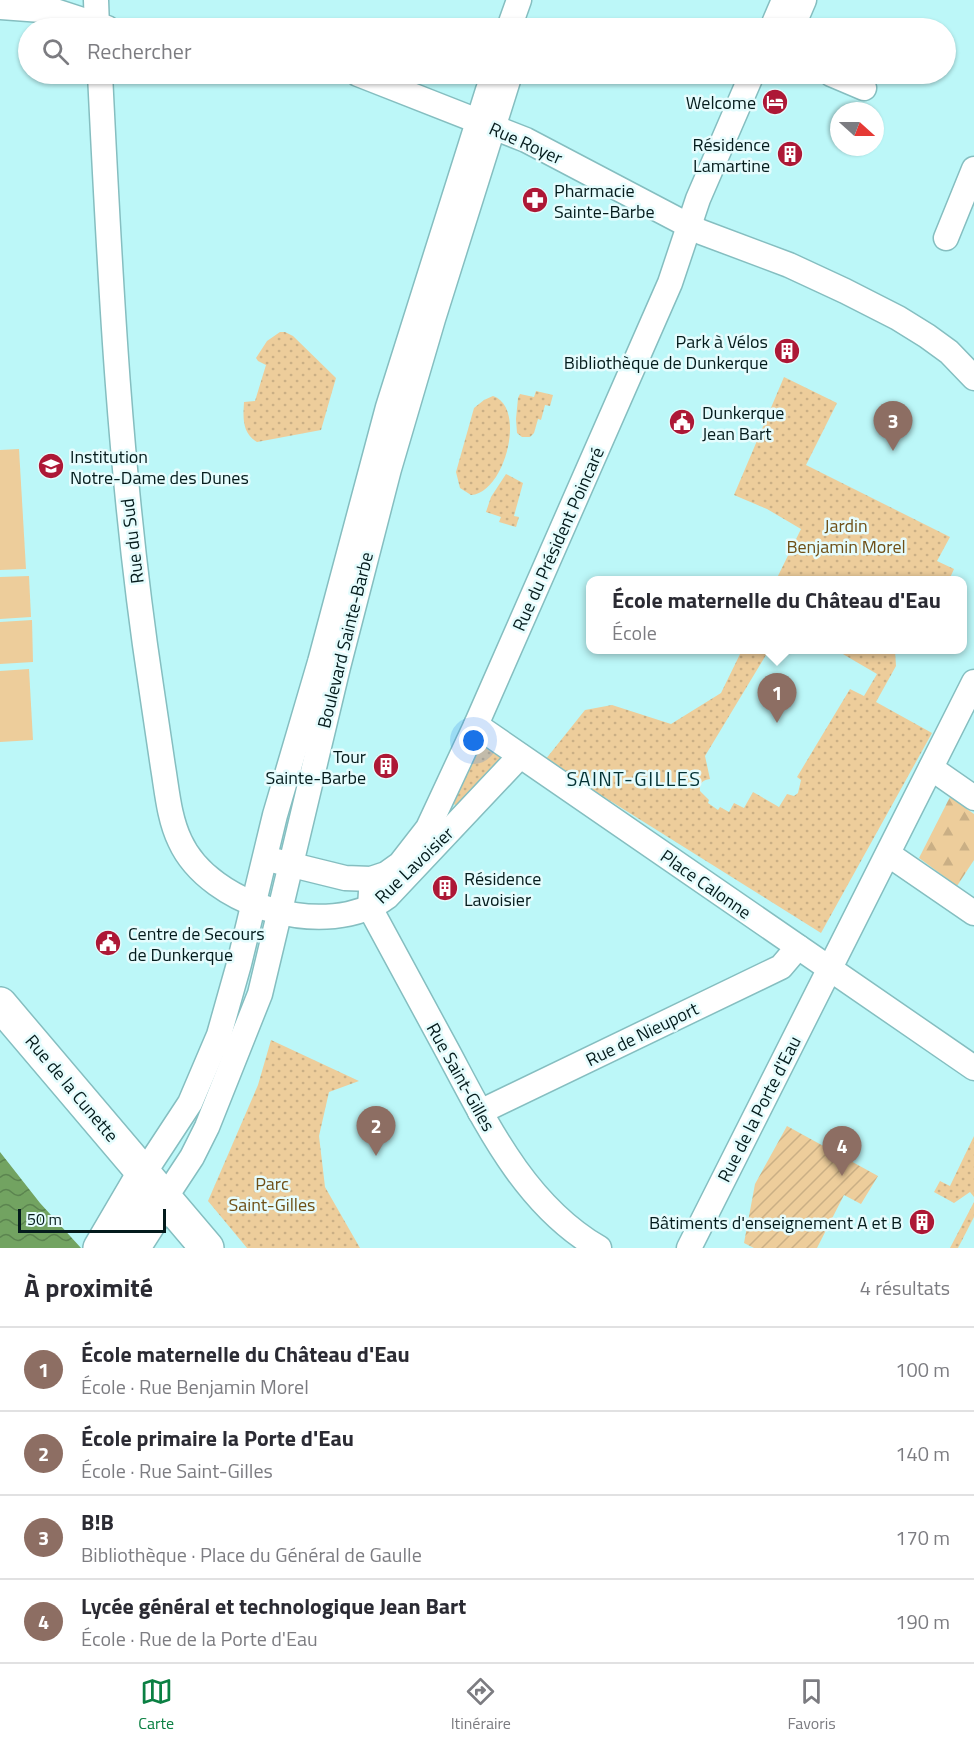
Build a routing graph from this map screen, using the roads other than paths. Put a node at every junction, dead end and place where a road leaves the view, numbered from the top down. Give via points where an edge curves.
1 (96, 0) edge
2 (519, 0) edge
3 (535, 0) edge
4 (784, 0) edge
5 (804, 0) edge
6 (0, 7) edge
7 (75, 18) edge
8 (99, 18) edge
9 (513, 18) edge
10 (529, 18) edge
11 (776, 18) edge
12 (796, 18) edge
13 (101, 84) edge
14 (383, 84) edge
15 (492, 84) edge
16 (505, 84) edge
17 (748, 84) edge
18 (855, 84) edge
19 (864, 88) dead end
20 (485, 124) junction
21 (974, 169) edge
22 (689, 226) junction
23 (945, 238) dead end
24 (974, 378) edge
25 (974, 682) edge
26 (476, 725) junction
27 (520, 756) junction
28 (931, 768) junction
29 (974, 798) edge
30 (888, 854) junction
31 (265, 858) junction
32 (292, 865) junction
33 (376, 878) junction
34 (254, 904) junction
35 (370, 908) junction
36 (281, 911) junction
37 (974, 913) edge
38 (798, 947) junction
39 (239, 964) junction
40 (829, 969) junction
41 (0, 1004) edge
42 (974, 1068) edge
43 (480, 1112) junction
44 (144, 1173) junction
45 (165, 1198) junction
46 (120, 1242) edge
47 (207, 1248) edge
48 (599, 1248) edge
49 (689, 1248) edge

1 - 8 street
2 - 9 street
3 - 10 street
4 - 11 street
5 - 12 street
6 - 7 street via 55,11
13 - 34 street, Rue du Sud via 124,468 166,789 178,836 193,862 219,886
14 - 20 street, Rue Royer
15 - 20 street, Boulevard Sainte-Barbe
16 - 20 street, Boulevard Sainte-Barbe
17 - 22 street, Rue du Président Poincaré
18 - 19 street
20 - 22 street, Rue Royer via 536,145
20 - 31 street, Boulevard Sainte-Barbe via 388,407
20 - 32 street, Boulevard Sainte-Barbe via 389,469
21 - 23 street
22 - 24 street, Rue Royer via 803,271 898,318 937,343
22 - 26 street, Rue du Président Poincaré via 670,283
25 - 28 street
26 - 27 street, Place Calonne
26 - 33 street, Rue du Président Poincaré via 424,835 400,864
27 - 35 street, Rue Lavoisier via 391,893
27 - 38 street, Place Calonne
28 - 29 street
28 - 30 street
30 - 37 street
30 - 40 street
31 - 32 street
31 - 34 street, Boulevard Sainte-Barbe
32 - 33 street via 345,878
32 - 36 street, Boulevard Sainte-Barbe
33 - 35 street
34 - 36 street, Rue du Sud
34 - 39 street, Boulevard Sainte-Barbe
35 - 36 street, Rue Lavoisier via 321,918
35 - 43 street, Rue Saint-Gilles
36 - 45 street, Boulevard Sainte-Barbe via 260,994 230,1073 199,1144
38 - 40 street, Place Calonne
38 - 43 street, Rue de Nieuport via 781,967
39 - 44 street, Boulevard Sainte-Barbe via 219,1035 197,1089
39 - 45 street, Boulevard Sainte-Barbe via 220,1067 202,1107 170,1159
40 - 42 street, Place Calonne
40 - 49 street, Rue de la Porte d'Eau
41 - 44 main road, Rue de la Cunette
43 - 48 street, Rue Saint-Gilles via 505,1155 538,1198 573,1231
44 - 45 main road, Rue de la Cunette
44 - 46 main road, Boulevard Sainte-Barbe
45 - 46 main road, Boulevard Sainte-Barbe
45 - 47 main road, Rue de la Cunette

